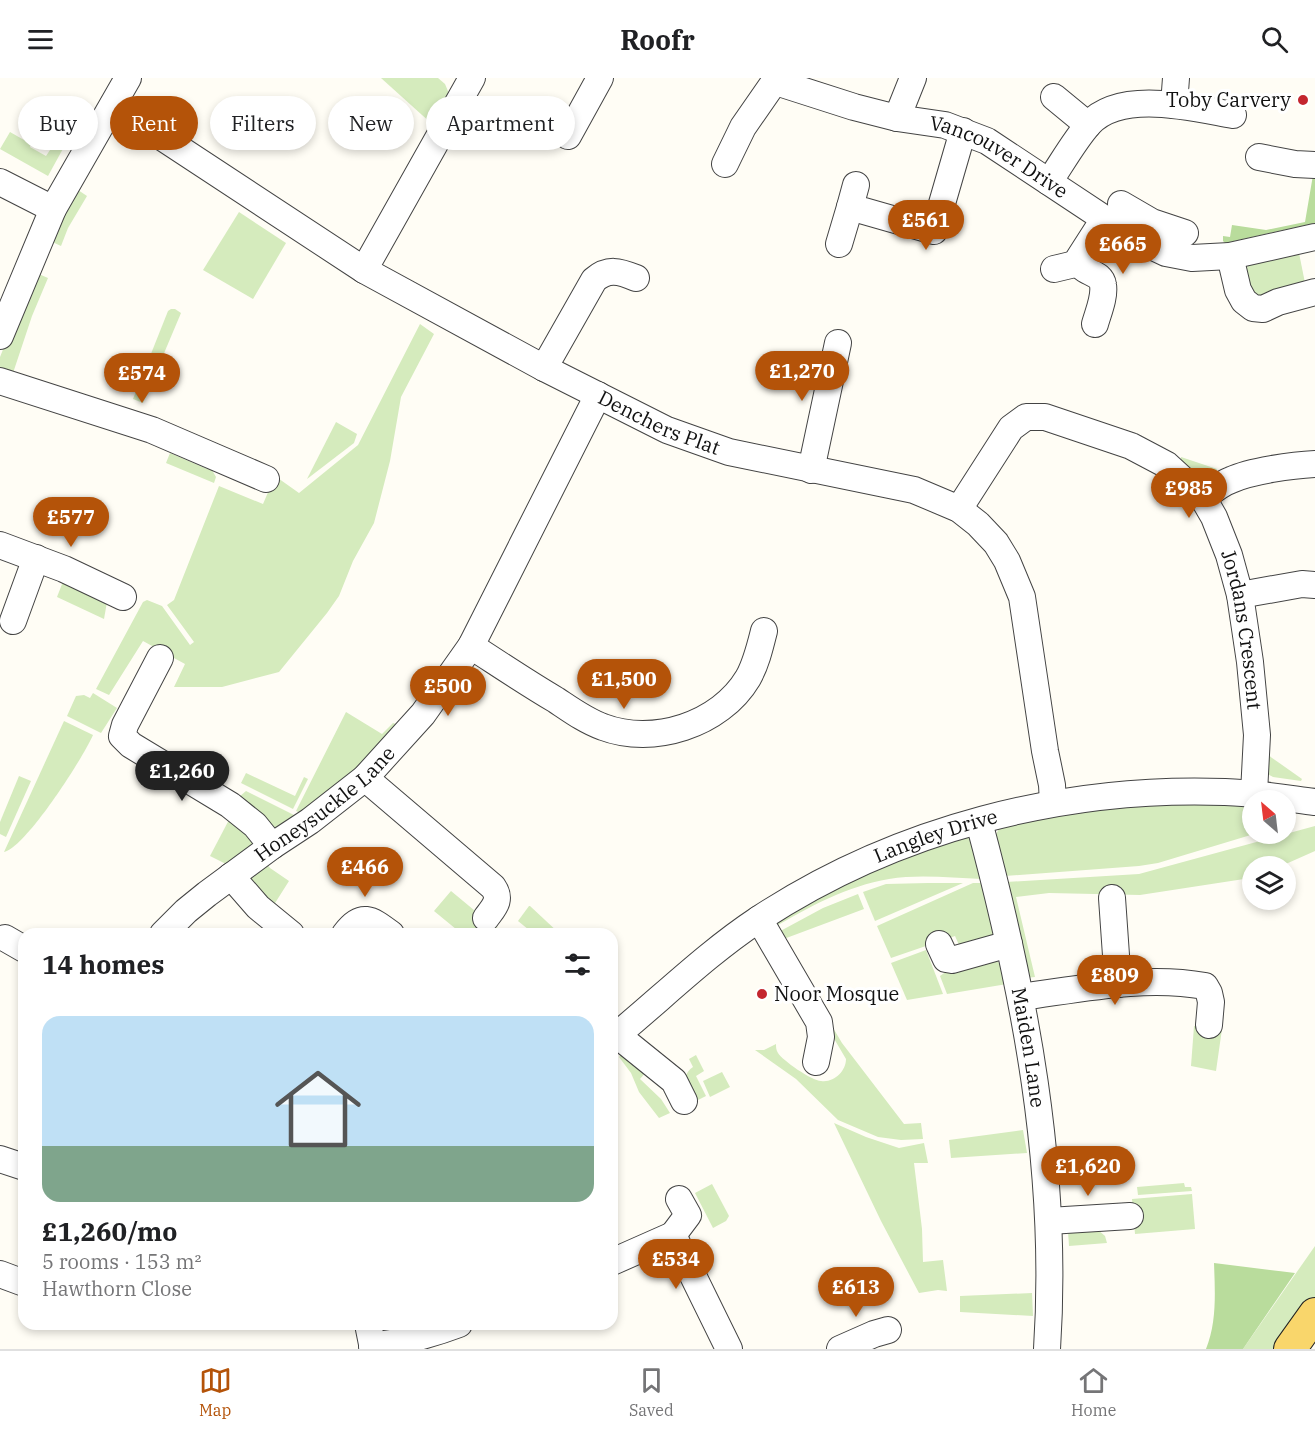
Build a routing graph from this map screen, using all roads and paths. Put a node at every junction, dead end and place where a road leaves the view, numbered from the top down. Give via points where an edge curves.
1 (128, 78) edge
2 (600, 78) edge
3 (913, 78) edge
4 (1176, 79) edge
5 (466, 80) edge
6 (776, 80) edge
7 (1059, 92) edge
8 (118, 96) edge
9 (1174, 105) junction
10 (110, 110) edge
11 (1233, 115) dead end
12 (897, 118) junction
13 (575, 123) edge
14 (1088, 125) junction
15 (963, 131) junction
16 (181, 150) edge
17 (736, 156) dead end
18 (1259, 157) dead end
19 (1315, 165) edge
20 (0, 182) edge
21 (1049, 182) junction
22 (53, 209) junction
23 (1112, 212) junction
24 (1147, 233) junction
25 (1185, 233) dead end
26 (1315, 237) edge
27 (839, 244) dead end
28 (1230, 256) junction
29 (1079, 263) junction
30 (1054, 269) dead end
31 (364, 270) junction
32 (636, 278) dead end
33 (1315, 292) edge
34 (1095, 324) dead end
35 (0, 336) edge
36 (838, 343) dead end
37 (544, 368) junction
38 (0, 381) edge
39 (598, 395) junction
40 (1315, 464) edge
41 (811, 470) junction
42 (266, 479) dead end
43 (1203, 498) junction
44 (959, 509) junction
45 (0, 545) edge
46 (36, 558) junction
47 (1315, 585) edge
48 (1240, 595) junction
49 (123, 597) dead end
50 (13, 621) dead end
51 (764, 631) dead end
52 (471, 646) junction
53 (160, 658) dead end
54 (365, 778) junction
55 (1254, 790) edge
56 (1242, 793) edge
57 (1296, 799) edge
58 (1315, 802) edge
59 (1053, 803) junction
60 (979, 822) junction
61 (272, 846) junction
62 (231, 876) junction
63 (1112, 898) dead end
64 (486, 918) dead end
65 (759, 919) junction
66 (169, 928) edge
67 (284, 928) edge
68 (350, 928) edge
69 (383, 928) edge
70 (939, 944) dead end
71 (1009, 944) junction
72 (1118, 984) junction
73 (1021, 997) junction
74 (1209, 1025) dead end
75 (618, 1033) edge
76 (618, 1040) edge
77 (816, 1062) dead end
78 (684, 1101) dead end
79 (679, 1199) dead end
80 (1130, 1216) dead end
81 (1049, 1221) junction
82 (674, 1235) junction
83 (618, 1259) edge
84 (0, 1274) edge
85 (18, 1281) edge
86 (1315, 1314) edge
87 (442, 1330) edge
88 (880, 1338) edge
89 (371, 1340) edge
90 (729, 1349) edge
91 (840, 1349) edge
92 (1047, 1349) edge
93 (1290, 1349) edge

1 - 8 street
2 - 13 street
3 - 12 street
4 - 9 street
5 - 31 street
6 - 12 street, Vancouver Drive
6 - 17 street, Vancouver Drive via 757,105
7 - 14 street
9 - 11 street
9 - 14 street via 1122,106
10 - 22 street
12 - 15 street, Vancouver Drive
14 - 21 street
15 - 21 street, Vancouver Drive via 987,141
15 - 27 street via 945,235 853,196
16 - 31 street, Denchers Plat
18 - 19 street
20 - 22 street
21 - 23 street, Vancouver Drive
22 - 35 street
23 - 24 street, Vancouver Drive
23 - 29 street via 1081,252
24 - 25 street
24 - 28 street, Vancouver Drive via 1166,253 1192,258
26 - 28 street, Vancouver Drive
28 - 33 street via 1244,302 1253,308 1263,309
29 - 30 street
29 - 34 street via 1102,283
31 - 37 street, Denchers Plat
32 - 37 street via 612,271 594,280
36 - 41 street
37 - 39 street, Denchers Plat
38 - 42 street via 152,430
39 - 41 street, Denchers Plat via 706,445
39 - 52 street, Honeysuckle Lane
40 - 43 street via 1234,478
41 - 44 street, Denchers Plat via 914,490
43 - 44 street, Jordans Crescent via 1167,465 1140,450 1034,416 1011,428
43 - 48 street, Jordans Crescent via 1229,555
44 - 59 street, Denchers Plat via 996,543 1022,597
45 - 46 street
46 - 49 street
46 - 50 street
47 - 48 street
48 - 55 street, Jordans Crescent via 1256,717
51 - 52 street via 747,680 731,699 697,723 659,733 604,728
52 - 54 street, Honeysuckle Lane via 423,714
53 - 61 street via 122,736 230,805 255,825
54 - 61 street, Honeysuckle Lane
54 - 64 street via 493,887 497,902
56 - 59 street, Langley Drive via 1148,792
57 - 58 street, Langley Drive
59 - 60 street, Langley Drive
60 - 65 street, Langley Drive via 884,853 793,897
60 - 71 street, Maiden Lane
61 - 62 street, Honeysuckle Lane
62 - 66 street, Honeysuckle Lane
62 - 67 street via 258,907
63 - 72 street
65 - 75 street, Langley Drive via 696,965
65 - 77 street via 819,1022 821,1037
68 - 69 street via 368,920
70 - 71 street via 946,959 952,960
71 - 73 street, Maiden Lane
72 - 73 street
72 - 74 street via 1178,982 1205,986 1211,1002
73 - 81 street, Maiden Lane via 1041,1125
76 - 78 street via 674,1081
79 - 82 street via 688,1215
80 - 81 street
81 - 92 street, Maiden Lane
82 - 83 street
82 - 90 street
84 - 85 street
86 - 93 main road
87 - 89 street via 419,1338
88 - 91 street

